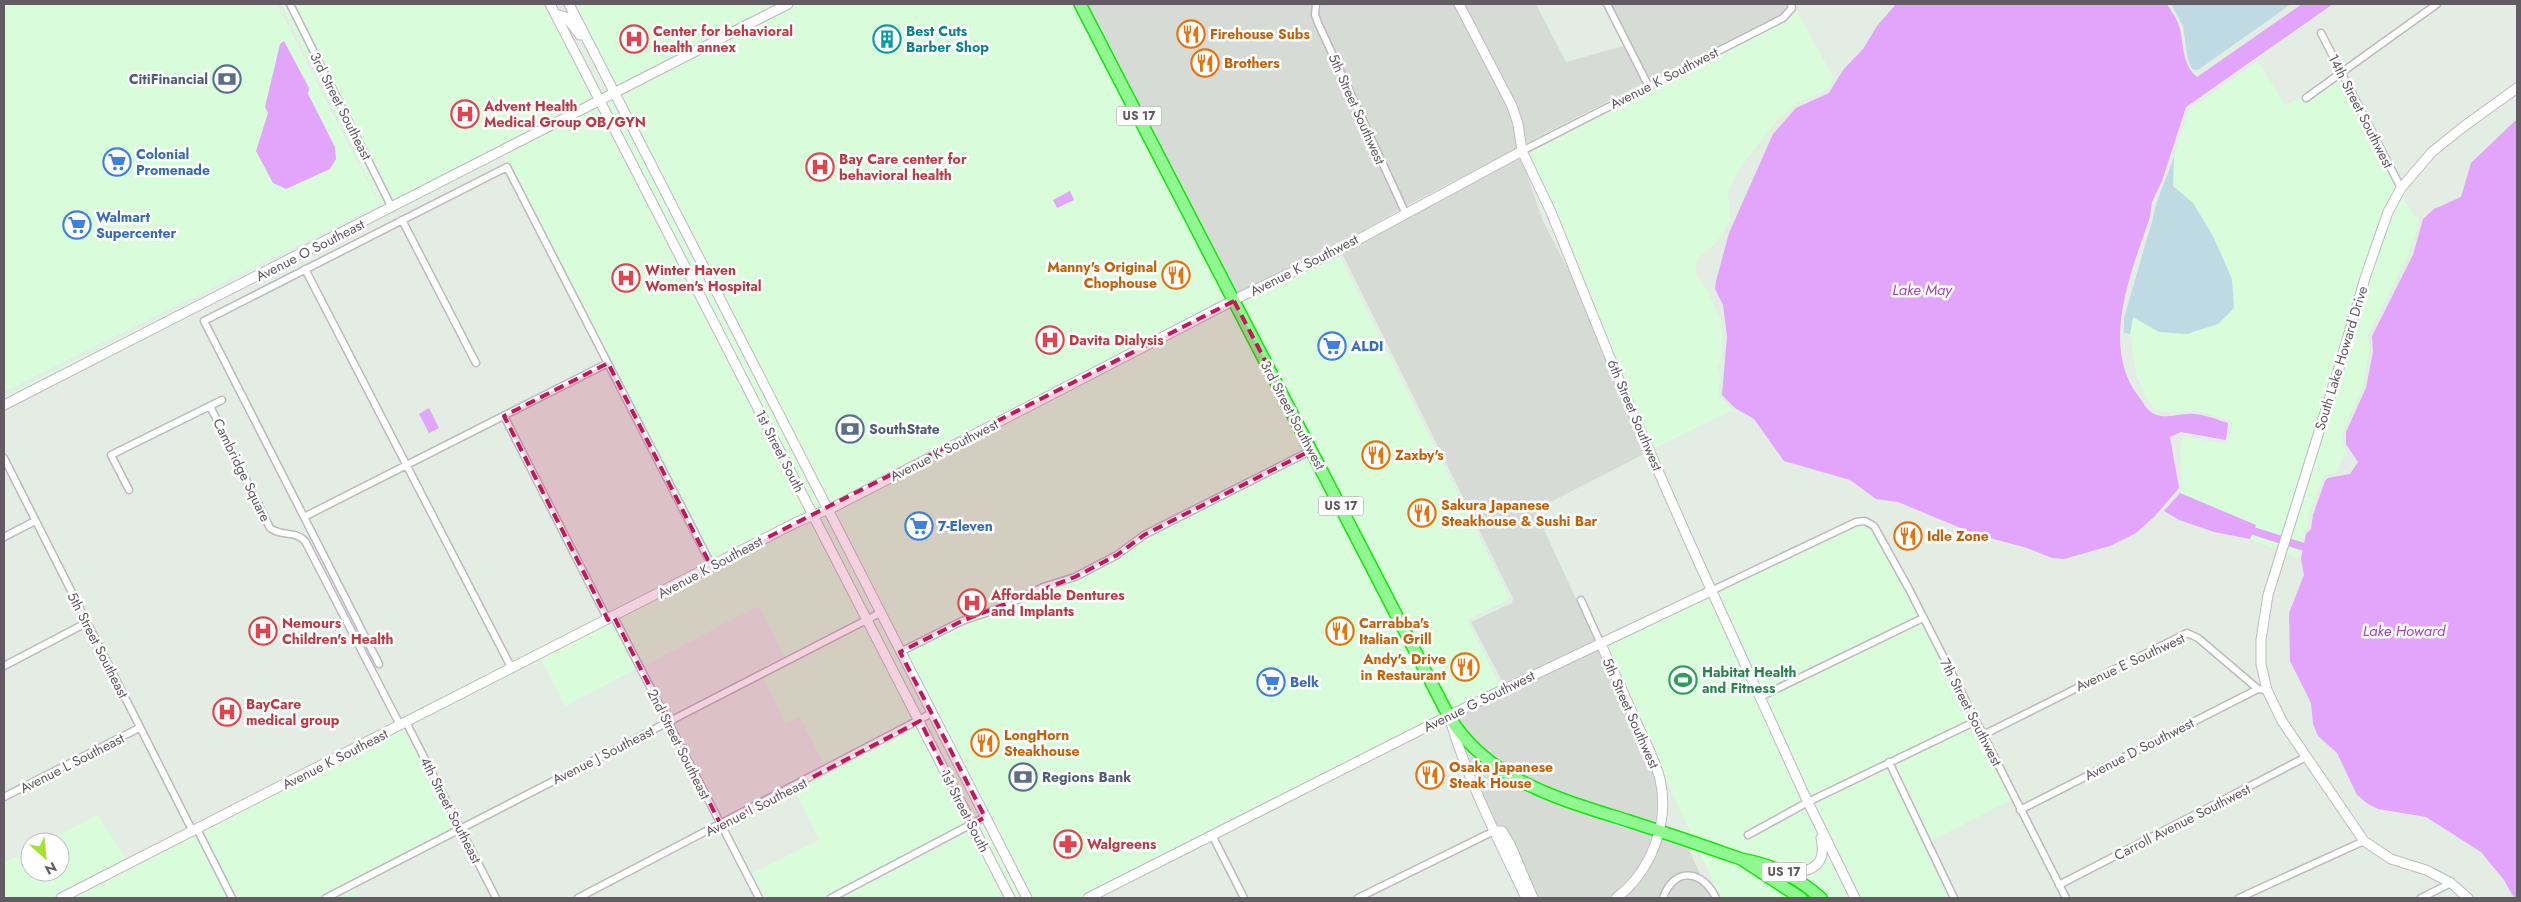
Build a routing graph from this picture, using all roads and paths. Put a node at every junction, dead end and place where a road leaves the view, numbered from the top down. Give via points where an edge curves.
1 (290, 4) edge
2 (550, 4) edge
3 (569, 4) edge
4 (788, 4) edge
5 (1080, 4) edge
6 (1316, 4) edge
7 (1459, 4) edge
8 (1606, 4) edge
9 (2437, 4) edge
10 (1791, 6) edge
11 (555, 14) junction
12 (2321, 33) dead end
13 (589, 44) junction
14 (2342, 72) junction
15 (1648, 86) junction
16 (2517, 88) edge
17 (614, 91) junction
18 (2306, 98) dead end
19 (600, 99) junction
20 (1522, 151) junction
21 (2401, 188) junction
22 (392, 208) junction
23 (1405, 212) junction
24 (402, 220) junction
25 (305, 269) junction
26 (1234, 301) junction
27 (476, 363) dead end
28 (608, 363) junction
29 (222, 400) dead end
30 (4, 405) edge
31 (210, 406) junction
32 (504, 416) junction
33 (1312, 450) junction
34 (4, 458) edge
35 (407, 464) junction
36 (129, 490) dead end
37 (828, 510) junction
38 (812, 514) junction
39 (304, 517) junction
40 (35, 521) junction
41 (1874, 526) joint
42 (4, 538) edge
43 (712, 566) junction
44 (1712, 590) junction
45 (1581, 600) dead end
46 (880, 612) junction
47 (611, 618) junction
48 (1923, 618) junction
49 (867, 620) junction
50 (86, 623) junction
51 (1600, 642) junction
52 (900, 652) junction
53 (379, 664) dead end
54 (4, 666) edge
55 (512, 669) junction
56 (2263, 690) junction
57 (1760, 696) junction
58 (932, 713) junction
59 (1448, 716) junction
60 (920, 721) junction
61 (668, 722) junction
62 (1976, 722) junction
63 (403, 724) junction
64 (139, 728) junction
65 (1983, 735) junction
66 (2306, 757) junction
67 (1889, 762) junction
68 (4, 797) edge
69 (1808, 802) junction
70 (2020, 810) junction
71 (986, 818) junction
72 (721, 825) junction
73 (972, 825) junction
74 (1819, 825) junction
75 (461, 828) junction
76 (195, 831) junction
77 (1494, 831) junction
78 (1659, 831) junction
79 (1212, 835) junction
80 (1748, 835) dead end
81 (2364, 841) junction
82 (1741, 859) junction
83 (1791, 875) junction
84 (2451, 883) junction
85 (2059, 885) junction
86 (1663, 897) edge
87 (61, 898) edge
88 (232, 898) edge
89 (326, 898) edge
90 (496, 898) edge
91 (578, 898) edge
92 (759, 898) edge
93 (831, 898) edge
94 (1010, 898) edge
95 (1027, 898) edge
96 (1088, 898) edge
97 (1244, 898) edge
98 (1358, 898) edge
99 (1526, 898) edge
100 (1533, 898) edge
101 (1616, 898) edge
102 (1716, 898) edge
103 (1801, 898) edge
104 (1821, 898) edge
105 (1855, 898) edge
106 (1954, 898) edge
107 (2066, 898) edge
108 (2240, 898) edge
109 (2421, 898) edge
110 (2468, 898) edge

1 - 22 street, 3rd Street Southeast
2 - 11 street, 1st Street South
3 - 13 street, 1st Street South
4 - 17 street, Avenue O Southeast
5 - 26 highway, 3rd Street Southwest / US 17
6 - 23 street, 5th Street Southwest via 1318,23
7 - 20 street, 6th Street Southwest via 1512,106
8 - 15 street
9 - 14 street
10 - 15 street, Avenue K Southwest via 1783,18
11 - 13 street via 566,17
11 - 19 street, 1st Street South
12 - 14 street, 14th Street Southwest
13 - 17 street, 1st Street South
14 - 18 street
14 - 21 street, 14th Street Southwest
15 - 20 street, Avenue K Southwest
16 - 21 street, South Lake Howard Drive via 2448,138 2416,168
17 - 19 street, Avenue O Southeast
17 - 37 street, 1st Street South
19 - 22 street, Avenue O Southeast
19 - 38 street, 1st Street South
20 - 23 street, Avenue K Southwest
20 - 44 street, 6th Street Southwest
21 - 56 street, South Lake Howard Drive via 2388,212 2365,278 2263,618
22 - 30 street, Avenue O Southeast
23 - 26 street, Avenue K Southwest via 1337,251
24 - 25 street
24 - 27 street
24 - 28 street via 506,167
25 - 35 street
25 - 39 street via 204,321
26 - 33 highway, 3rd Street Southwest / US 17
26 - 37 street, Avenue K Southwest
28 - 32 street
28 - 43 street
29 - 31 street, Cambridge Square
31 - 36 street, Cambridge Square via 111,455
31 - 63 street, Cambridge Square via 270,528 280,534 297,534 305,541
32 - 35 street
32 - 47 street
33 - 52 street via 1144,535 1117,556 1075,578 1043,587 1001,608 962,621
33 - 59 highway, 3rd Street Southwest / US 17
34 - 40 street, 5th Street Southeast
35 - 39 street
35 - 55 street
37 - 38 street, Avenue K Southwest
37 - 46 street, 1st Street South
38 - 43 street, Avenue K Southeast
38 - 49 street, 1st Street South
39 - 53 street
40 - 42 street
40 - 50 street, 5th Street Southeast
41 - 44 street, Avenue G Southwest via 1866,521 1856,522
41 - 48 street, 7th Street Southwest
43 - 47 street, Avenue K Southeast
44 - 51 street, Avenue G Southwest via 1625,634
44 - 57 street, 6th Street Southwest
45 - 51 street, 5th Street Southwest
46 - 49 street, Avenue J Southeast
46 - 52 street, 1st Street South
47 - 55 street, Avenue K Southeast
47 - 61 street, 2nd Street Southeast
48 - 57 street
48 - 62 street, 7th Street Southwest
49 - 60 street, 1st Street South
49 - 61 street, Avenue J Southeast
50 - 54 street
50 - 64 street, 5th Street Southeast
51 - 59 street, Avenue G Southwest
51 - 78 street, 5th Street Southwest via 1655,763 1662,796
52 - 58 street, 1st Street South
55 - 63 street, Avenue K Southeast
56 - 65 street, Avenue E Southwest via 2198,638 2187,633
56 - 66 street, South Lake Howard Drive
56 - 70 street, Avenue D Southwest
57 - 69 street, 6th Street Southwest
58 - 60 street, Avenue I Southeast
58 - 71 street, 1st Street South
59 - 77 street, 3rd Street Southwest
59 - 78 highway, US 17 via 1484,756 1522,783 1544,794
59 - 79 street, Avenue G Southwest
60 - 72 street, Avenue I Southeast
60 - 73 street, 1st Street South
61 - 72 street, 2nd Street Southeast
61 - 75 street, Avenue J Southeast
62 - 65 street, 7th Street Southwest
62 - 67 street
63 - 75 street, 4th Street Southeast
63 - 76 street, Avenue K Southeast
64 - 68 street, Avenue L Southeast
64 - 76 street, 5th Street Southeast
65 - 70 street, 7th Street Southwest
66 - 81 street, South Lake Howard Drive
66 - 85 street, Carroll Avenue Southwest
67 - 69 street
67 - 106 street
69 - 74 street, 6th Street Southwest
69 - 80 street
70 - 85 street, 7th Street Southwest
71 - 73 street
71 - 95 street, 1st Street South
72 - 91 street, Avenue I Southeast
72 - 92 street, 2nd Street Southeast
73 - 93 street
73 - 94 street, 1st Street South
74 - 83 street, 6th Street Southwest via 1824,850 1819,862 1807,872
74 - 105 street, 6th Street Southwest
75 - 89 street, Avenue J Southeast
75 - 90 street, 4th Street Southeast
76 - 87 street, Avenue K Southeast
76 - 88 street, 5th Street Southeast
77 - 98 street
77 - 99 street, 3rd Street Southwest
77 - 100 street, 3rd Street Southwest via 1502,831 1508,840
78 - 82 highway, US 17
78 - 101 street via 1643,870
79 - 96 street, Avenue G Southwest
79 - 97 street
81 - 84 street via 2390,859 2426,870
81 - 108 street
82 - 83 highway, US 17 via 1770,865
82 - 103 highway, US 17
83 - 104 highway, US 17
84 - 109 street
84 - 110 street
85 - 107 street, 7th Street Southwest
86 - 102 street via 1672,882 1680,877 1698,878 1710,886

